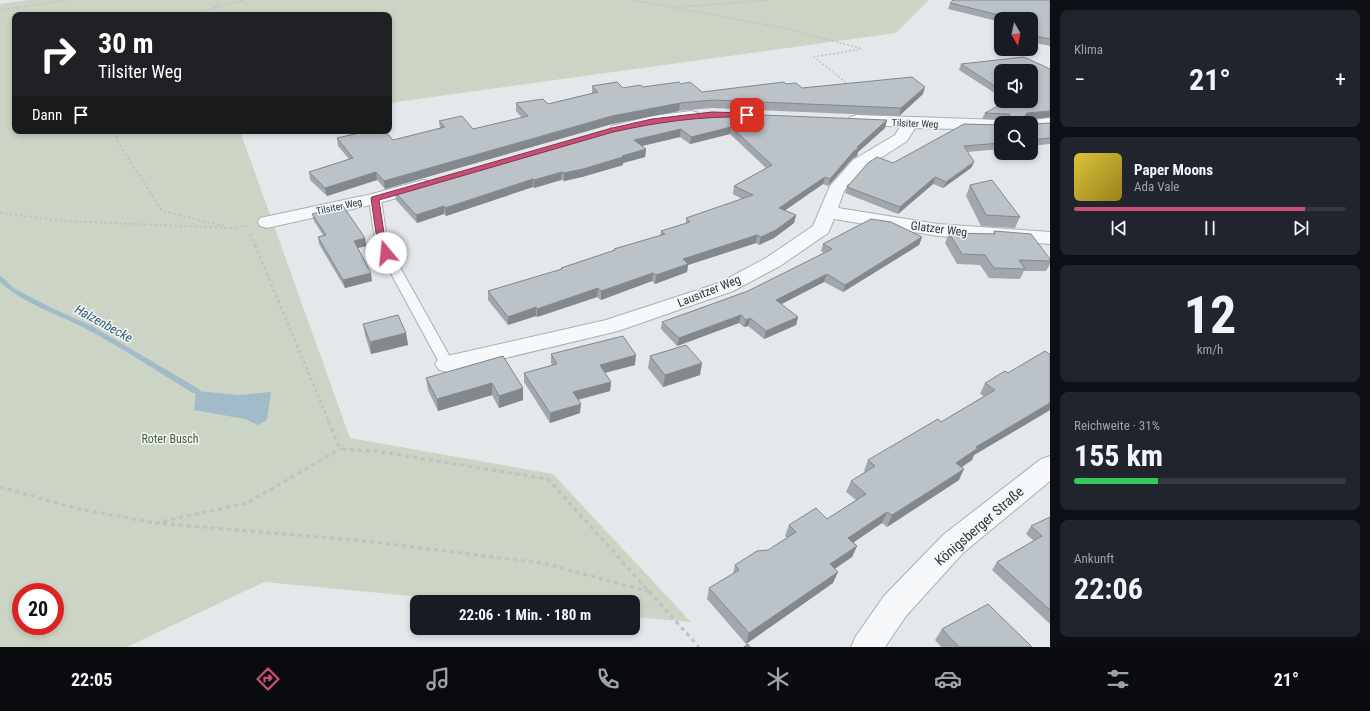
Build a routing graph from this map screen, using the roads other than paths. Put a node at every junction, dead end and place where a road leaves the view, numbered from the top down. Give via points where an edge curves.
1 (706, 115) edge
2 (837, 120) edge
3 (910, 123) junction
4 (1050, 123) edge
5 (1038, 124) edge
6 (994, 125) edge
7 (605, 132) edge
8 (436, 182) edge
9 (375, 198) junction
10 (828, 212) junction
11 (268, 222) road end
12 (1050, 238) edge
13 (447, 364) joint
14 (1050, 466) edge
15 (867, 647) edge

1 - 7 street via 652,121
2 - 3 street, Tilsiter Weg
3 - 6 street, Tilsiter Weg
3 - 10 street, Lausitzer Weg via 901,138 859,164 836,190
4 - 5 street
8 - 9 street, Tilsiter Weg
9 - 11 street, Tilsiter Weg
9 - 13 lane via 386,253
10 - 12 street, Glatzer Weg via 938,230
10 - 13 street, Lausitzer Weg via 821,229 774,262 726,287 610,326
14 - 15 street, Königsberger Straße via 953,544 894,606

